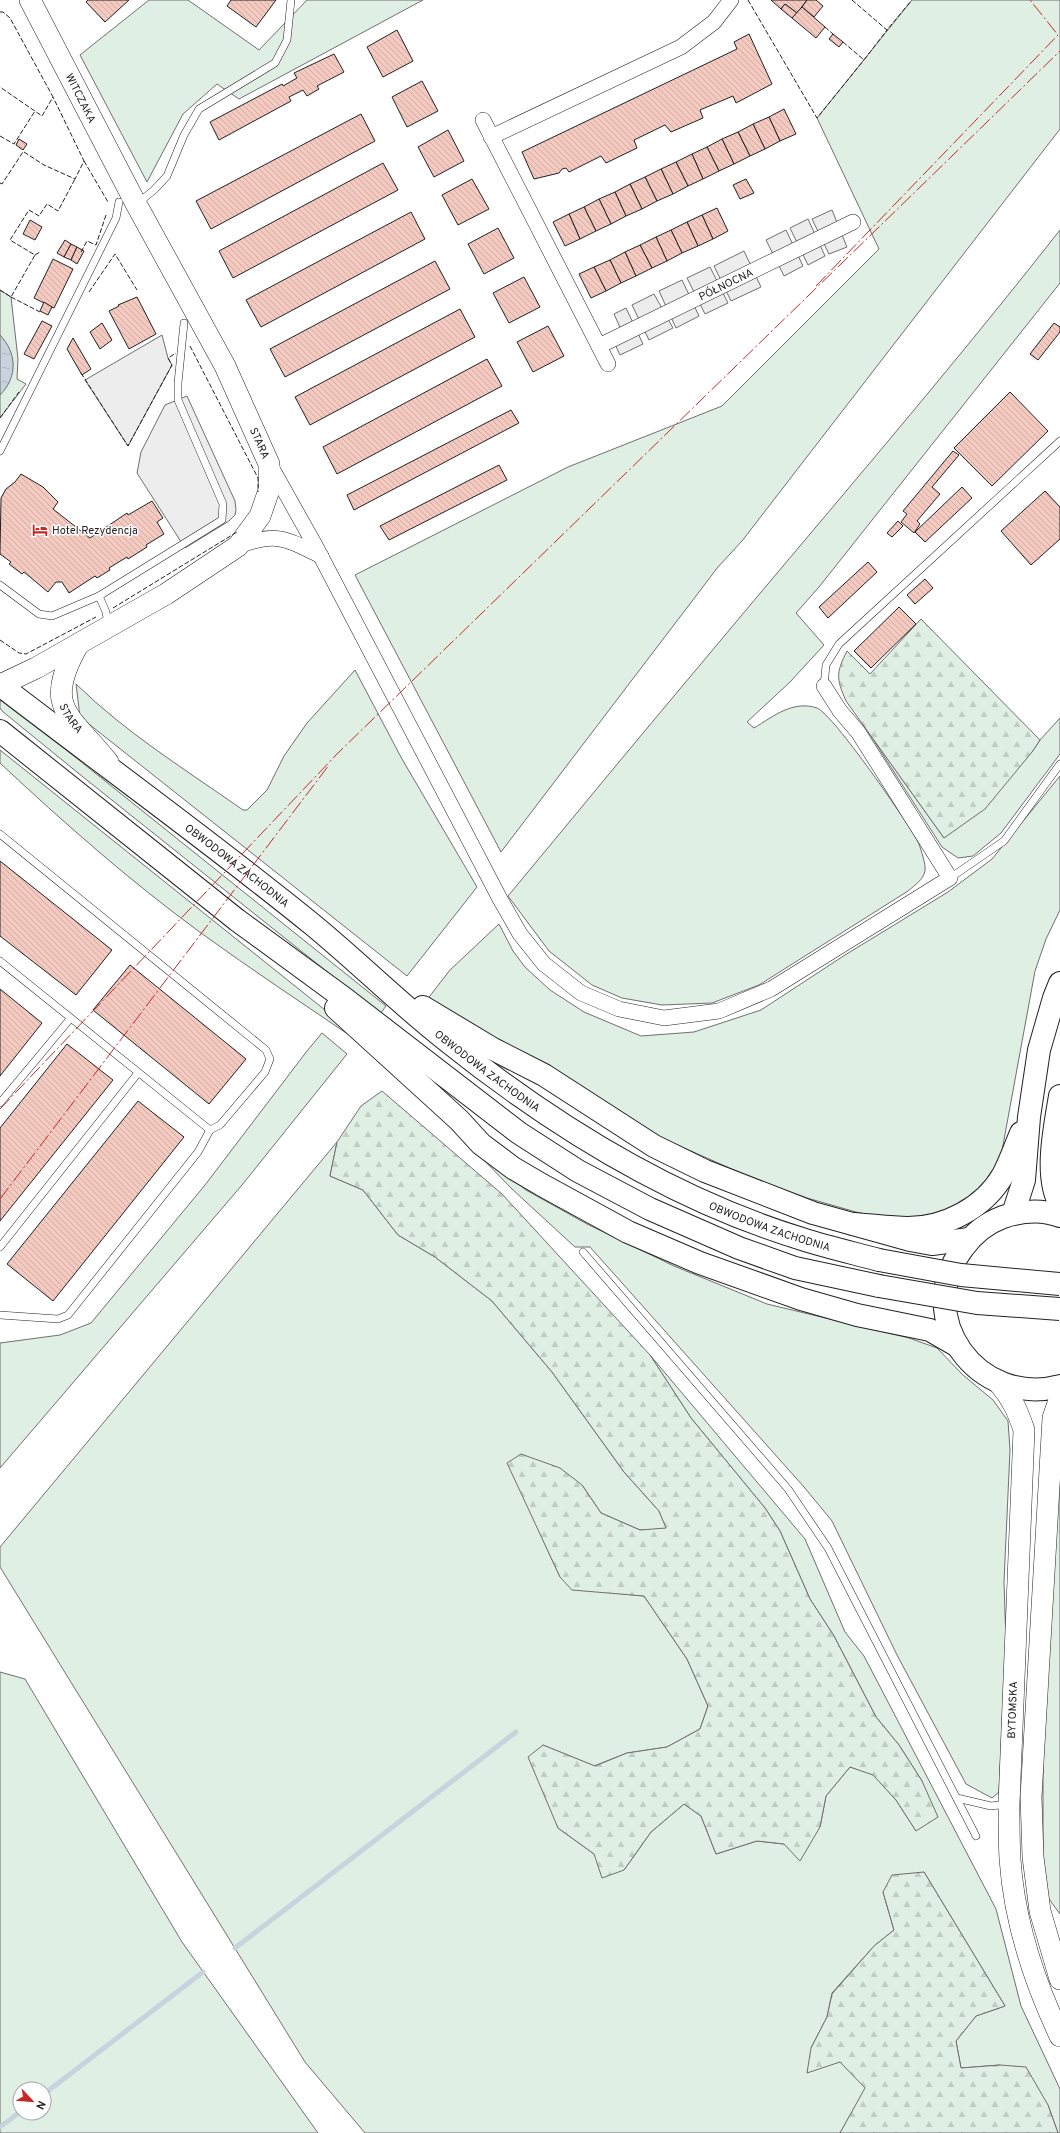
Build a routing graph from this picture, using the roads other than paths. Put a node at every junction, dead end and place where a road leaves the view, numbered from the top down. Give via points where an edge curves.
1 (291, 0) edge
2 (731, 0) edge
3 (28, 2) edge
4 (483, 120) dead end
5 (491, 136) junction
6 (129, 201) junction
7 (853, 222) dead end
8 (191, 320) junction
9 (599, 346) junction
10 (608, 364) dead end
11 (1060, 441) edge
12 (0, 451) edge
13 (269, 464) junction
14 (238, 546) junction
15 (320, 556) junction
16 (0, 585) edge
17 (99, 596) junction
18 (103, 630) junction
19 (78, 645) junction
20 (0, 685) edge
21 (824, 686) joint
22 (0, 731) edge
23 (1060, 764) edge
24 (123, 779) junction
25 (0, 834) edge
26 (950, 878) junction
27 (238, 920) junction
28 (0, 961) edge
29 (376, 978) junction
30 (1060, 984) edge
31 (70, 1018) junction
32 (138, 1073) junction
33 (1060, 1096) edge
34 (0, 1103) edge
35 (1029, 1118) junction
36 (210, 1130) junction
37 (1060, 1204) edge
38 (1012, 1214) junction
39 (1060, 1216) edge
40 (853, 1224) junction
41 (969, 1239) junction
42 (0, 1247) edge
43 (583, 1252) dead end
44 (1060, 1284) edge
45 (1060, 1309) edge
46 (0, 1315) edge
47 (956, 1345) junction
48 (999, 1383) junction
49 (1060, 1386) edge
50 (1060, 1397) edge
51 (957, 1798) junction
52 (1009, 1804) junction
53 (976, 1836) dead end
54 (1060, 1979) edge
55 (1060, 2036) edge

1 - 6 lane via 287,40 275,63 199,109 184,135 167,176 154,190
2 - 5 street via 714,22 681,47
3 - 6 street, WITCZAKA
4 - 5 street
5 - 9 street
6 - 8 street, STARA
6 - 12 lane via 116,218
7 - 9 street, PÓŁNOCNA
8 - 13 street, STARA via 225,366
8 - 17 lane via 178,383 178,400 223,504 222,520
9 - 10 street
11 - 21 lane via 839,644 826,665
13 - 14 street, STARA via 269,490 260,516
13 - 15 street
14 - 15 street via 257,540 280,538
14 - 18 street, STARA via 166,594
15 - 26 street via 520,934 544,964 581,992 619,1009 664,1018 719,1011 771,990
16 - 17 lane via 39,614 52,616
17 - 18 lane via 108,624
18 - 19 street, STARA
19 - 20 street, STARA
19 - 24 street, STARA via 67,664 61,683 60,698 66,713
20 - 24 main road, OBWODOWA ZACHODNIA
21 - 26 street via 858,732
22 - 27 main road
23 - 26 lane via 1004,841
24 - 29 main road, OBWODOWA ZACHODNIA via 301,916
25 - 36 lane via 266,1050 270,1059 265,1072 220,1125
27 - 45 main road, bridge via 519,1133 592,1178 650,1209 739,1248 795,1268 977,1303
27 - 47 main road via 419,1082 481,1144 513,1168 628,1232 700,1263 801,1299 857,1315 930,1330
28 - 31 lane
29 - 40 main road via 493,1049 544,1075 654,1146 744,1187 813,1213
29 - 44 main road, OBWODOWA ZACHODNIA, bridge via 444,1039 529,1102 597,1147 648,1175 746,1219 800,1239 879,1260 960,1275
30 - 35 main road via 1039,1050
31 - 32 lane
31 - 34 lane
32 - 36 lane
32 - 42 lane
33 - 37 main road via 1052,1168 1054,1192
35 - 38 main road via 1024,1180
35 - 40 main road via 1002,1176 990,1193 973,1208 943,1222 924,1227
36 - 46 lane via 198,1152 68,1315 58,1319
38 - 39 main road via 1033,1211
38 - 41 main road via 997,1220
40 - 41 main road via 922,1243 948,1243
41 - 47 main road via 958,1254 946,1290 946,1315
43 - 51 lane via 806,1513 828,1548
47 - 48 main road via 975,1368
48 - 49 main road via 1016,1389 1032,1390
48 - 52 street, BYTOMSKA via 1011,1398 1024,1430
50 - 54 street, BYTOMSKA via 1053,1418 1031,1797 1033,1857 1040,1911
51 - 52 lane via 991,1806
51 - 53 lane
52 - 55 street, BYTOMSKA via 1010,1860 1016,1906 1044,2004

